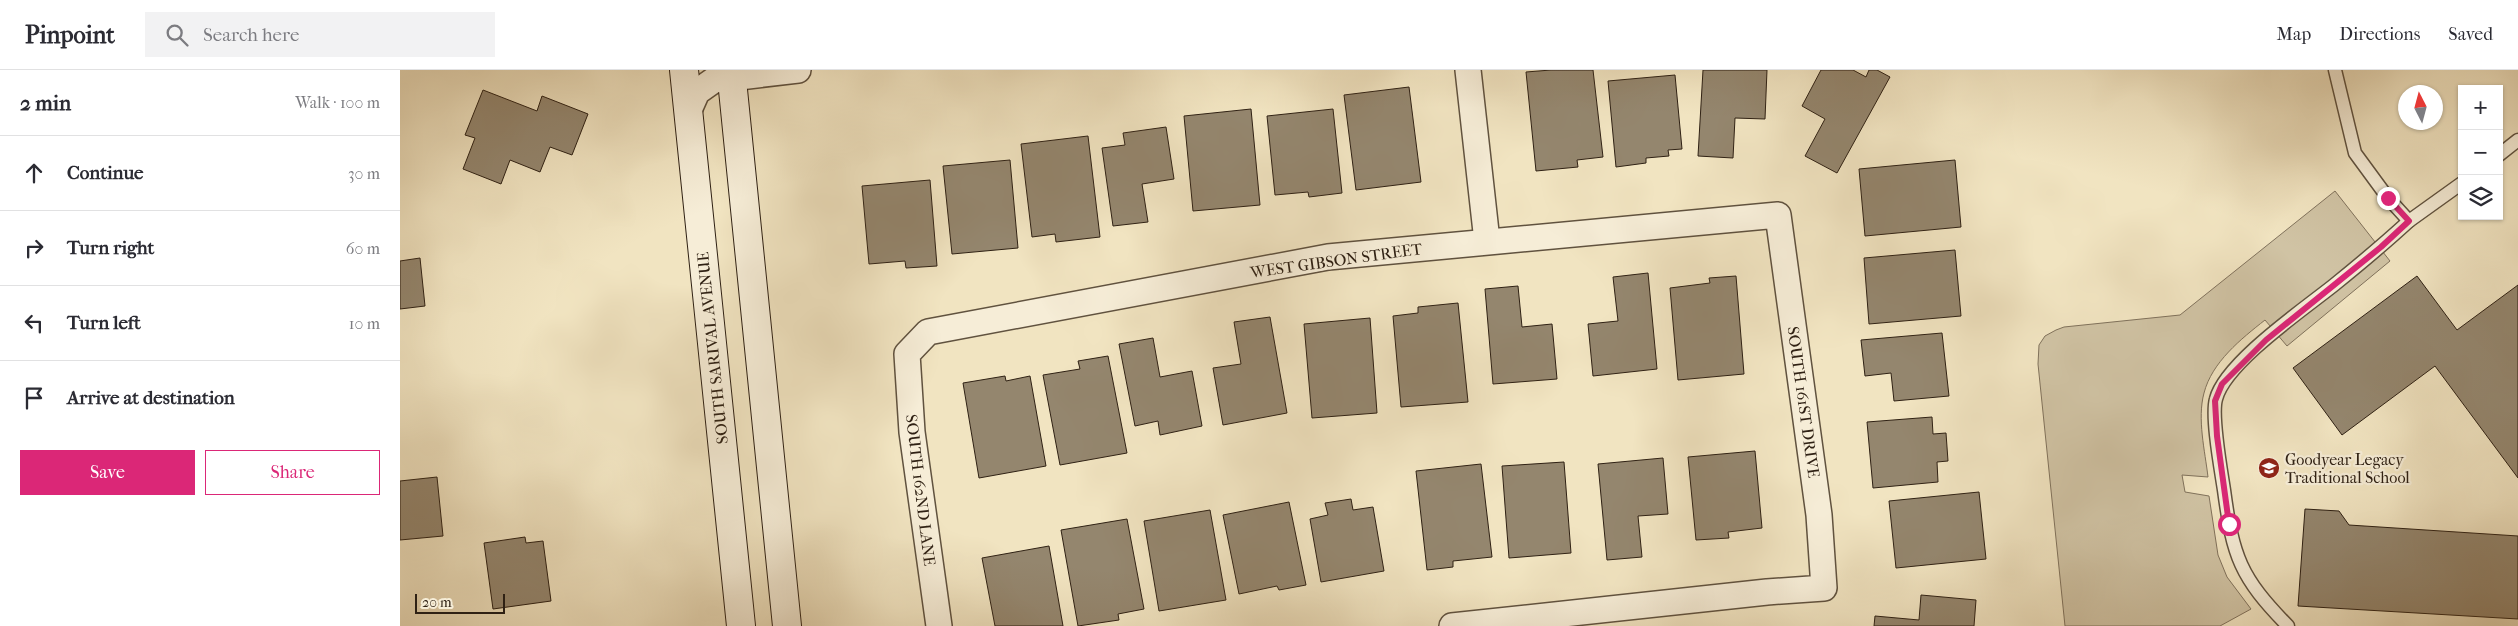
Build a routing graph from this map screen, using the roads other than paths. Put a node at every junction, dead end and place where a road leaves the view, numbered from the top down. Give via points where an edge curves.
1 (684, 70) edge
2 (798, 70) edge
3 (1468, 70) edge
4 (2335, 70) edge
5 (731, 74) edge
6 (689, 110) junction
7 (2518, 140) edge
8 (2503, 152) edge
9 (2458, 186) edge
10 (1778, 215) joint
11 (2409, 221) junction
12 (1487, 241) junction
13 (907, 354) joint
14 (1570, 619) edge
15 (741, 626) edge
16 (787, 626) edge
17 (939, 626) edge
18 (1452, 626) edge
19 (2288, 626) edge

1 - 6 main road, SOUTH SARIVAL AVENUE
2 - 5 street
3 - 12 street
4 - 11 lane via 2355,153
5 - 6 street via 714,80 698,92
5 - 16 main road
6 - 15 main road, SOUTH SARIVAL AVENUE
7 - 8 lane
9 - 11 lane
10 - 12 street, WEST GIBSON STREET
10 - 14 street, SOUTH 161ST DRIVE via 1820,515 1824,588 1766,592
11 - 19 lane via 2240,364 2222,384 2215,401 2217,436 2236,556 2246,578
12 - 13 street, WEST GIBSON STREET via 1328,257 928,332
13 - 17 street, SOUTH 162ND LANE via 912,432
14 - 18 street

